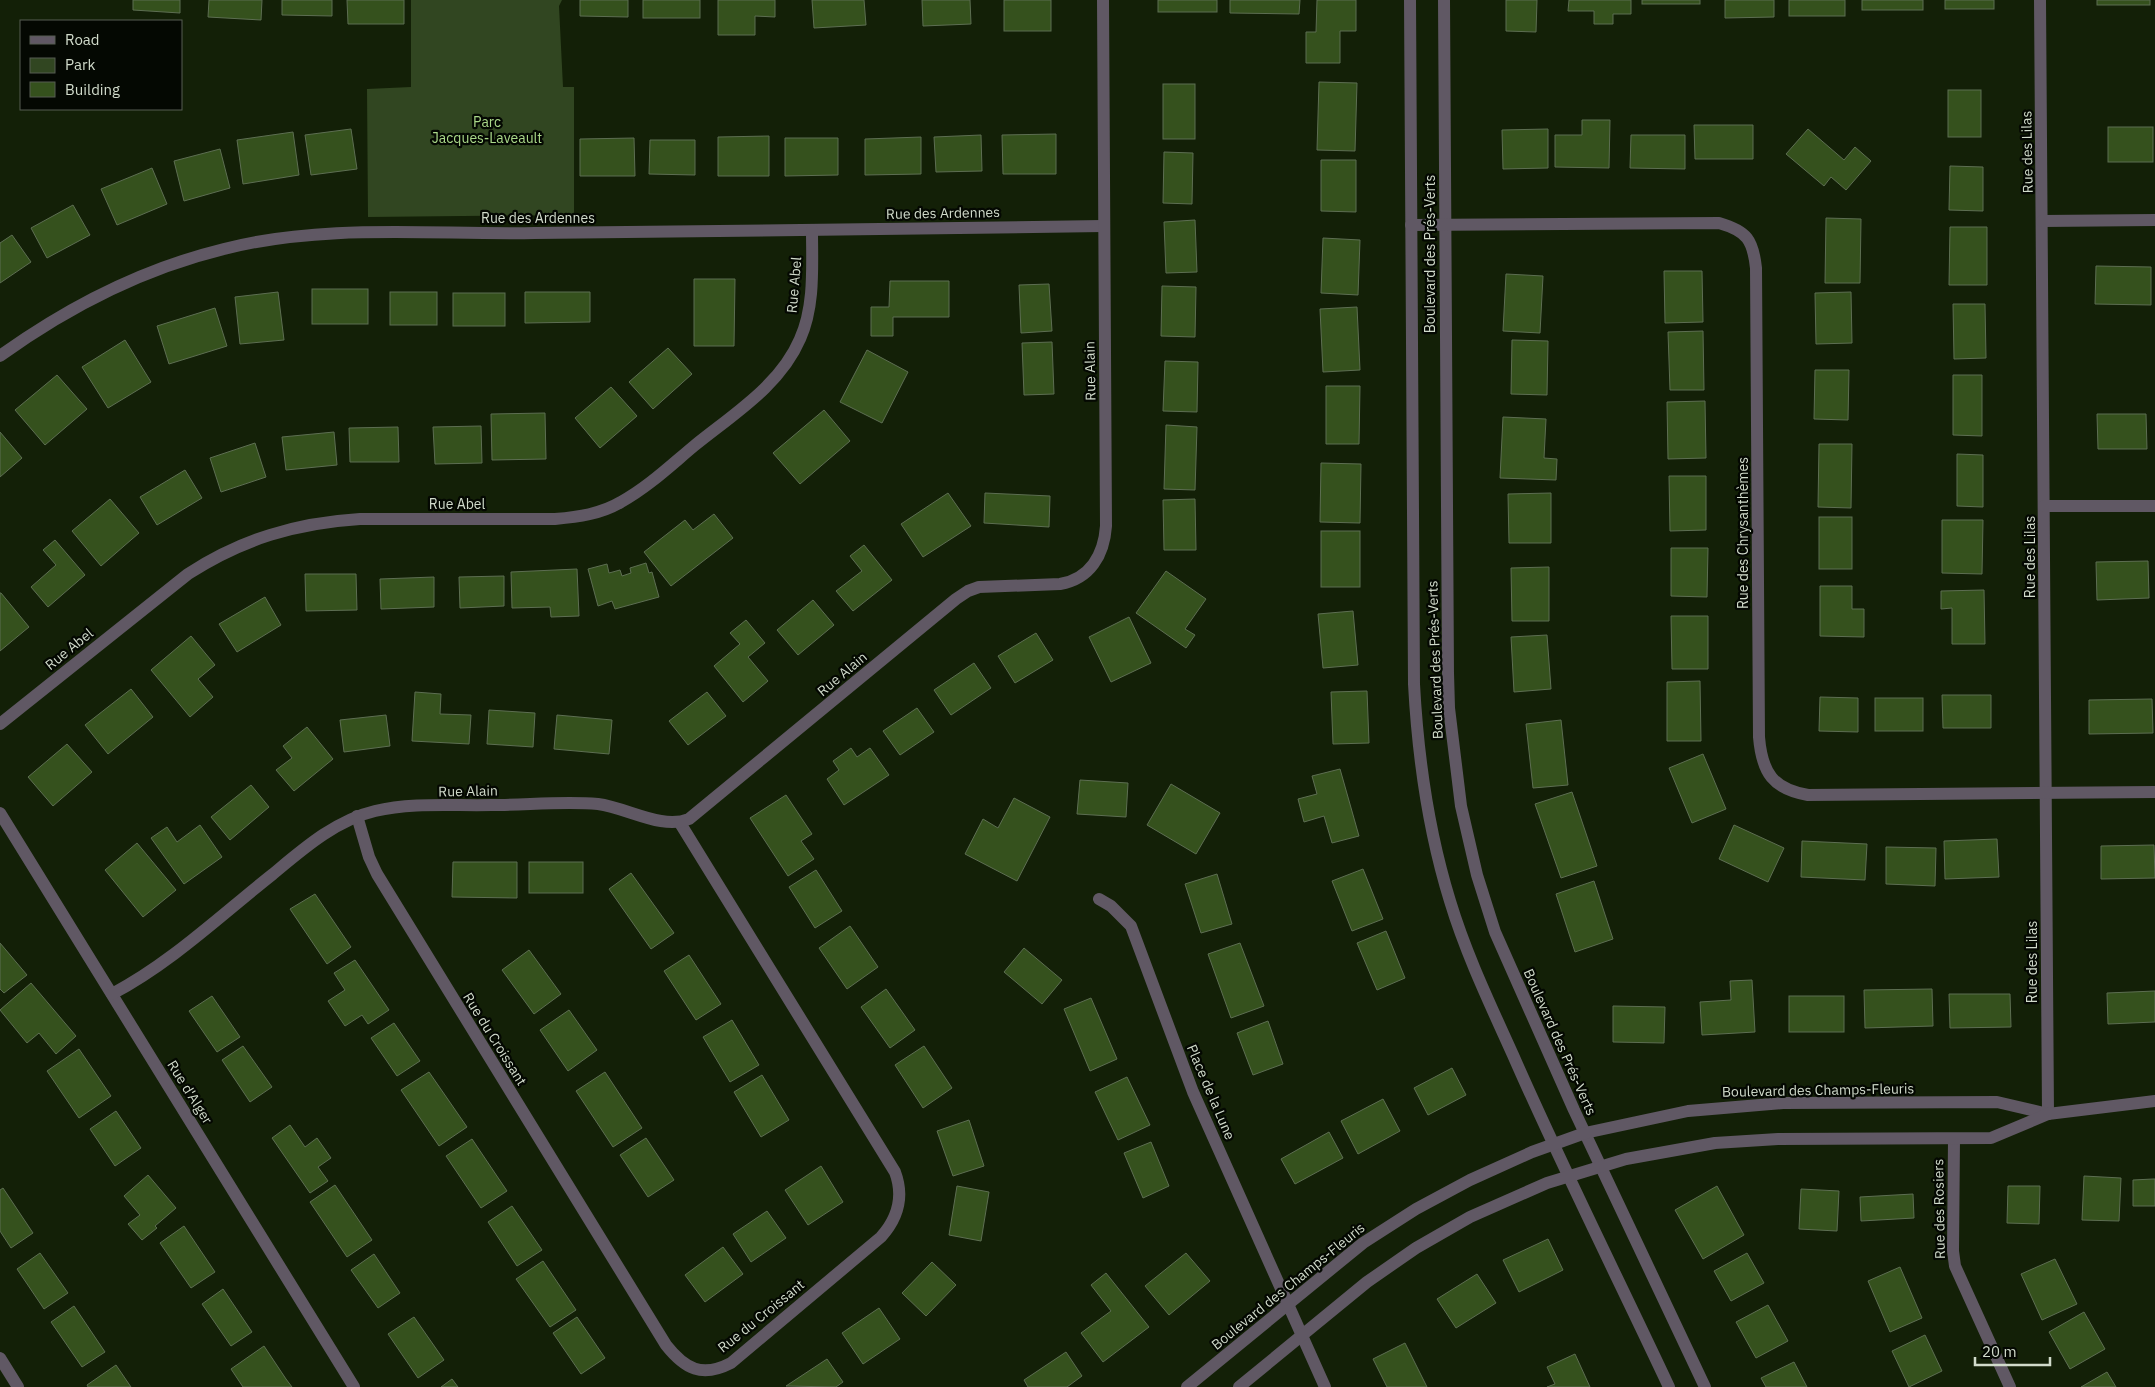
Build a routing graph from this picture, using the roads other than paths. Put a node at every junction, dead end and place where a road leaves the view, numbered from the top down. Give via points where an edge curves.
1 (1102, 0) edge
2 (1410, 0) edge
3 (1444, 0) edge
4 (2040, 0) edge
5 (2155, 220) edge
6 (2042, 221) junction
7 (1411, 224) junction
8 (1445, 225) junction
9 (1103, 226) junction
10 (812, 230) junction
11 (0, 356) edge
12 (2044, 506) junction
13 (2155, 506) edge
14 (0, 724) edge
15 (2155, 792) edge
16 (2047, 793) junction
17 (0, 813) edge
18 (357, 816) junction
19 (680, 823) junction
20 (1099, 899) dead end
21 (112, 994) junction
22 (2155, 1102) edge
23 (2048, 1114) junction
24 (1585, 1133) junction
25 (1954, 1140) junction
26 (1552, 1144) junction
27 (1601, 1166) junction
28 (1569, 1176) junction
29 (1288, 1305) junction
30 (1301, 1335) junction
31 (0, 1358) edge
32 (18, 1387) edge
33 (354, 1387) edge
34 (1187, 1387) edge
35 (1239, 1387) edge
36 (1325, 1387) edge
37 (1669, 1387) edge
38 (1705, 1387) edge
39 (2010, 1387) edge

1 - 9 street, Rue Alain
2 - 7 street, Boulevard des Prés-Verts
3 - 8 street, Boulevard des Prés-Verts
4 - 6 street, Rue des Lilas
5 - 6 street
6 - 12 street, Rue des Lilas
7 - 8 street, Rue des Chrysanthèmes
7 - 26 street, Boulevard des Prés-Verts via 1414,684 1424,784 1434,840 1458,925
8 - 16 street, Rue des Chrysanthèmes via 1719,223 1749,238 1756,268 1759,738 1765,770 1785,790 1808,796
8 - 24 street, Boulevard des Prés-Verts via 1449,708 1460,806 1495,932
9 - 10 street, Rue des Ardennes
9 - 19 street, Rue Alain via 1106,539 1094,564 1072,582 979,587 968,591 702,811
10 - 11 street, Rue des Ardennes via 369,233 255,242 199,255 116,286 48,323
10 - 14 street, Rue Abel via 811,290 806,322 783,369 758,394 620,503 599,512 555,519 336,520 284,530 258,539 211,559 188,574
12 - 13 street
12 - 16 street, Rue des Lilas
15 - 16 street, Rue des Chrysanthèmes
16 - 23 street, Rue des Lilas
17 - 21 street, Rue d'Alger
18 - 19 street, Rue Alain via 406,807 582,804 618,808 657,821
18 - 19 street, Rue du Croissant via 377,874 666,1345 686,1366 709,1371 731,1363 880,1237 894,1219 900,1196 895,1172
18 - 21 street, Rue Alain via 299,853 154,969
20 - 29 street, Place de la Lune via 1131,926 1193,1092
21 - 33 street, Rue d'Alger
22 - 23 street, Boulevard des Champs-Fleuris
23 - 24 street, Boulevard des Champs-Fleuris via 1997,1102 1783,1103 1688,1111
23 - 25 street, Boulevard des Champs-Fleuris via 1991,1138
24 - 26 street, Boulevard des Champs-Fleuris
24 - 27 street, Boulevard des Prés-Verts
25 - 27 street, Boulevard des Champs-Fleuris via 1746,1140 1683,1147
25 - 39 street, Rue des Rosiers via 1955,1266
26 - 28 street, Boulevard des Prés-Verts
26 - 29 street, Boulevard des Champs-Fleuris via 1470,1180 1416,1209 1363,1242
27 - 28 street, Boulevard des Champs-Fleuris
27 - 38 street, Boulevard des Prés-Verts
28 - 30 street, Boulevard des Champs-Fleuris via 1523,1192 1439,1234 1375,1276
28 - 37 street, Boulevard des Prés-Verts
29 - 30 street, Place de la Lune
29 - 34 street, Boulevard des Champs-Fleuris
30 - 35 street, Boulevard des Champs-Fleuris
30 - 36 street, Place de la Lune
31 - 32 street

